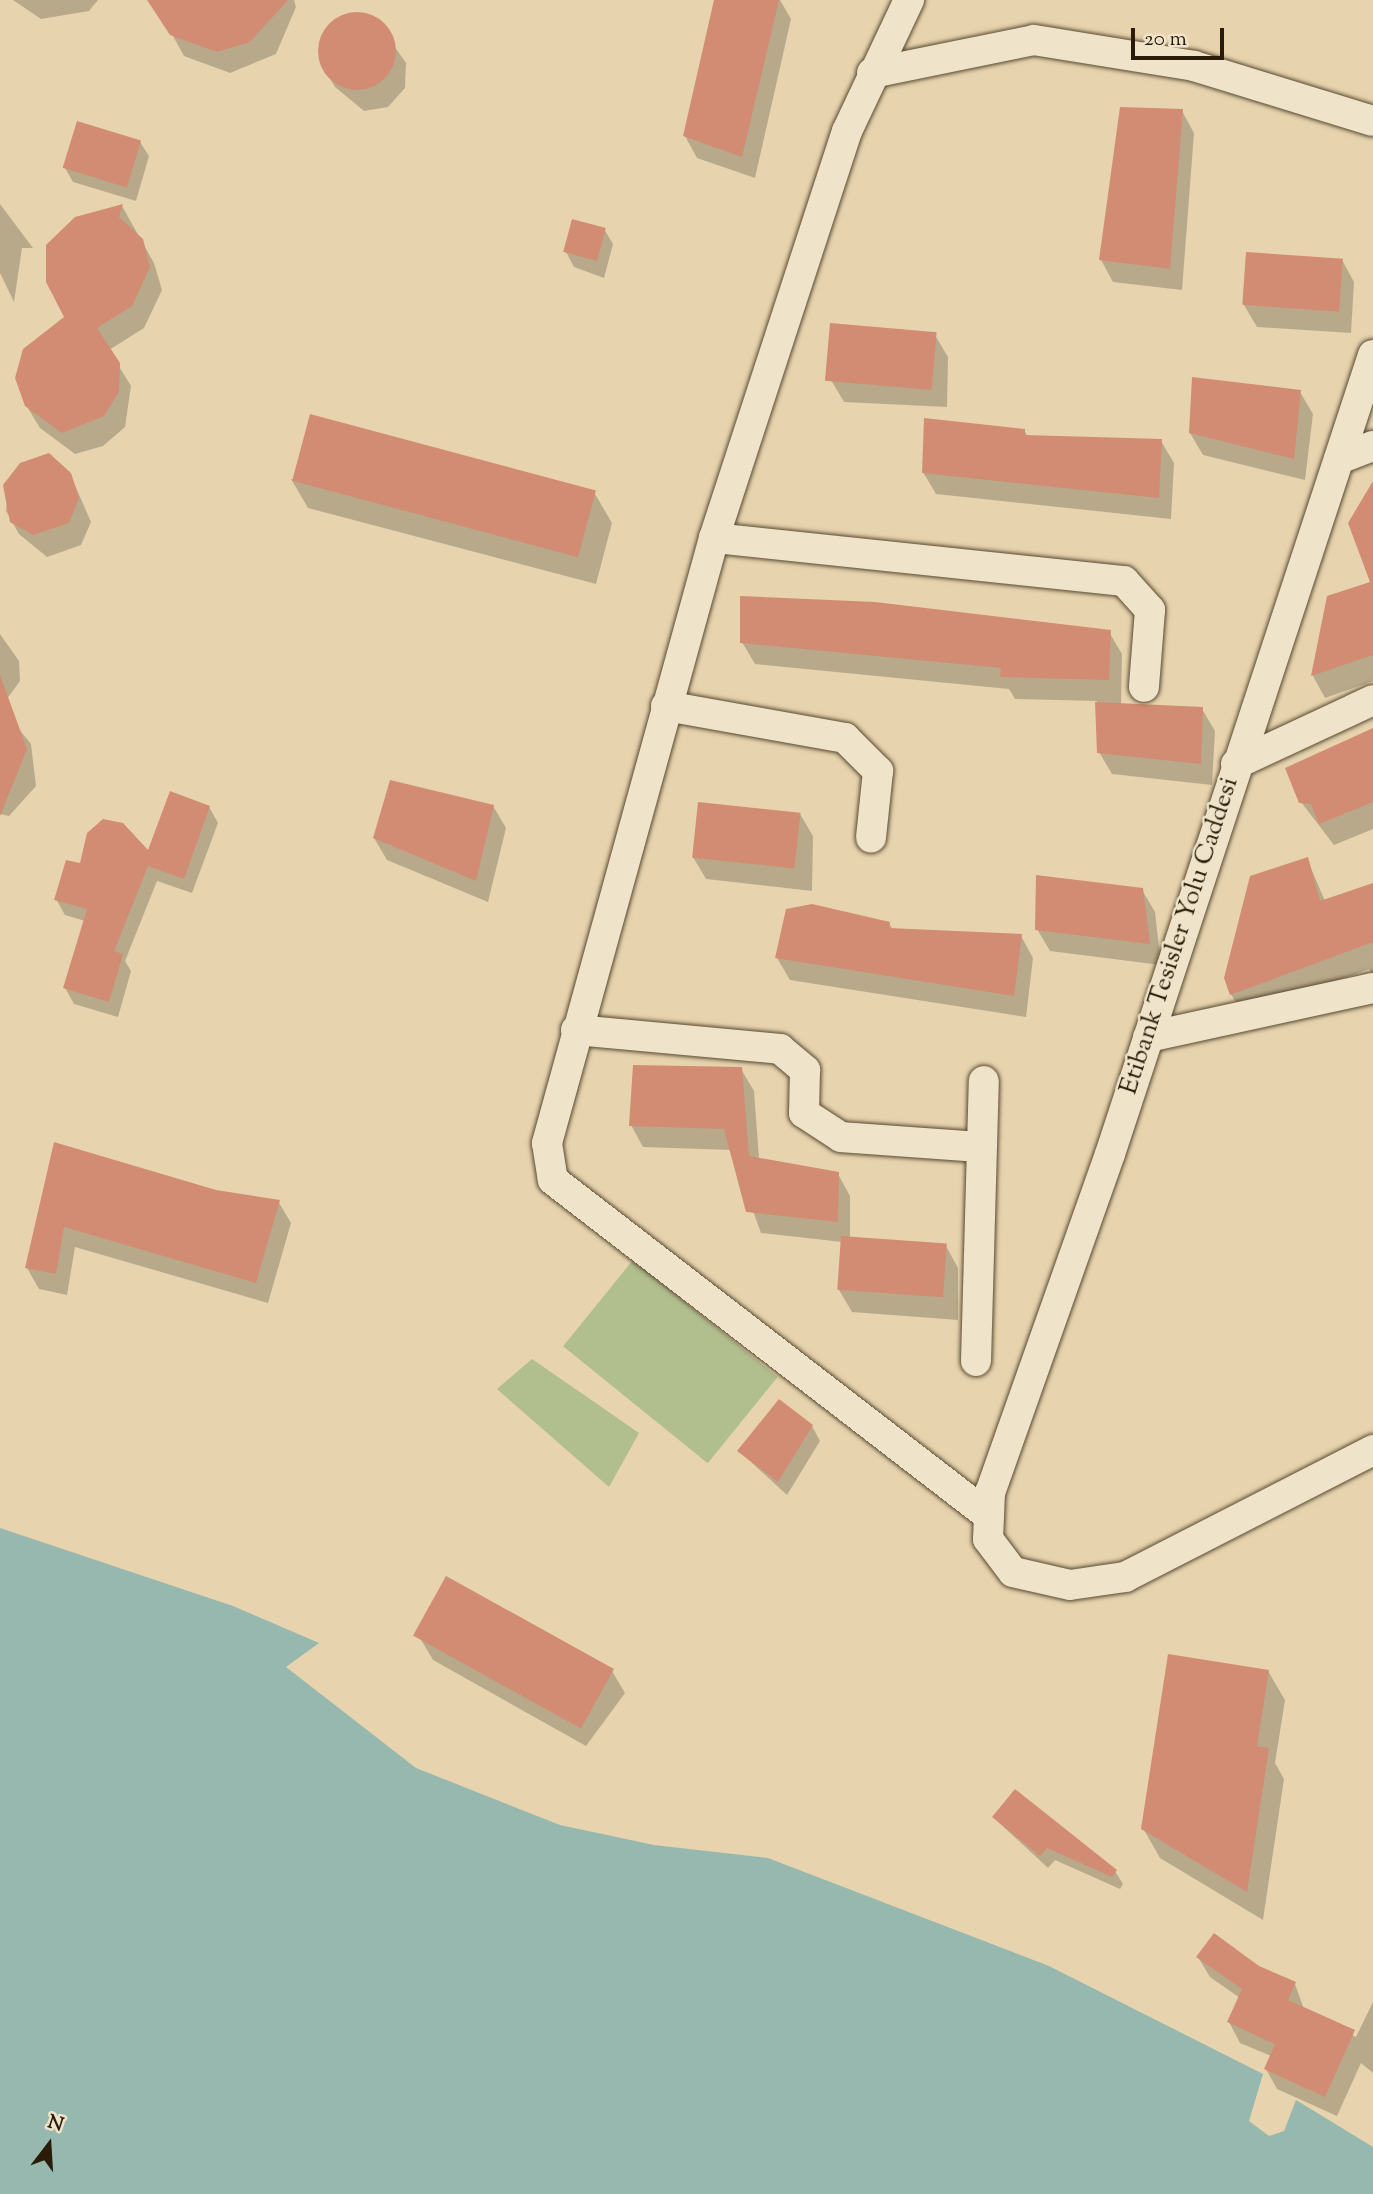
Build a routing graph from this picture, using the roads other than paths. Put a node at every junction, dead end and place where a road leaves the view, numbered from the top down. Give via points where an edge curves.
1 (909, 0) edge
2 (872, 73) junction
3 (1373, 121) edge
4 (1373, 355) edge
5 (1373, 446) edge
6 (1339, 459) junction
7 (714, 538) junction
8 (1144, 687) dead end
9 (1373, 700) edge
10 (666, 706) junction
11 (1236, 764) junction
12 (871, 838) dead end
13 (1373, 988) edge
14 (576, 1030) junction
15 (1148, 1037) junction
16 (985, 1081) dead end
17 (979, 1147) junction
18 (976, 1361) dead end
19 (1373, 1450) edge
20 (989, 1516) junction

1 - 2 street
2 - 3 street via 1034,40 1194,66
2 - 7 street via 847,131
4 - 6 street, Etibank Tesisler Yolu Caddesi
5 - 6 street
6 - 11 street, Etibank Tesisler Yolu Caddesi
7 - 8 street via 1124,581 1150,610
7 - 10 street
9 - 11 street
10 - 12 street via 845,738 878,771
10 - 14 street
11 - 15 street, Etibank Tesisler Yolu Caddesi
13 - 15 street
14 - 17 street via 780,1049 805,1070 804,1113 841,1137
14 - 20 street via 547,1143 553,1180
15 - 20 street, Etibank Tesisler Yolu Caddesi via 990,1492
16 - 17 street
17 - 18 street
19 - 20 street, Etibank Tesisler Yolu Caddesi via 1125,1577 1070,1586 1013,1572 988,1539

